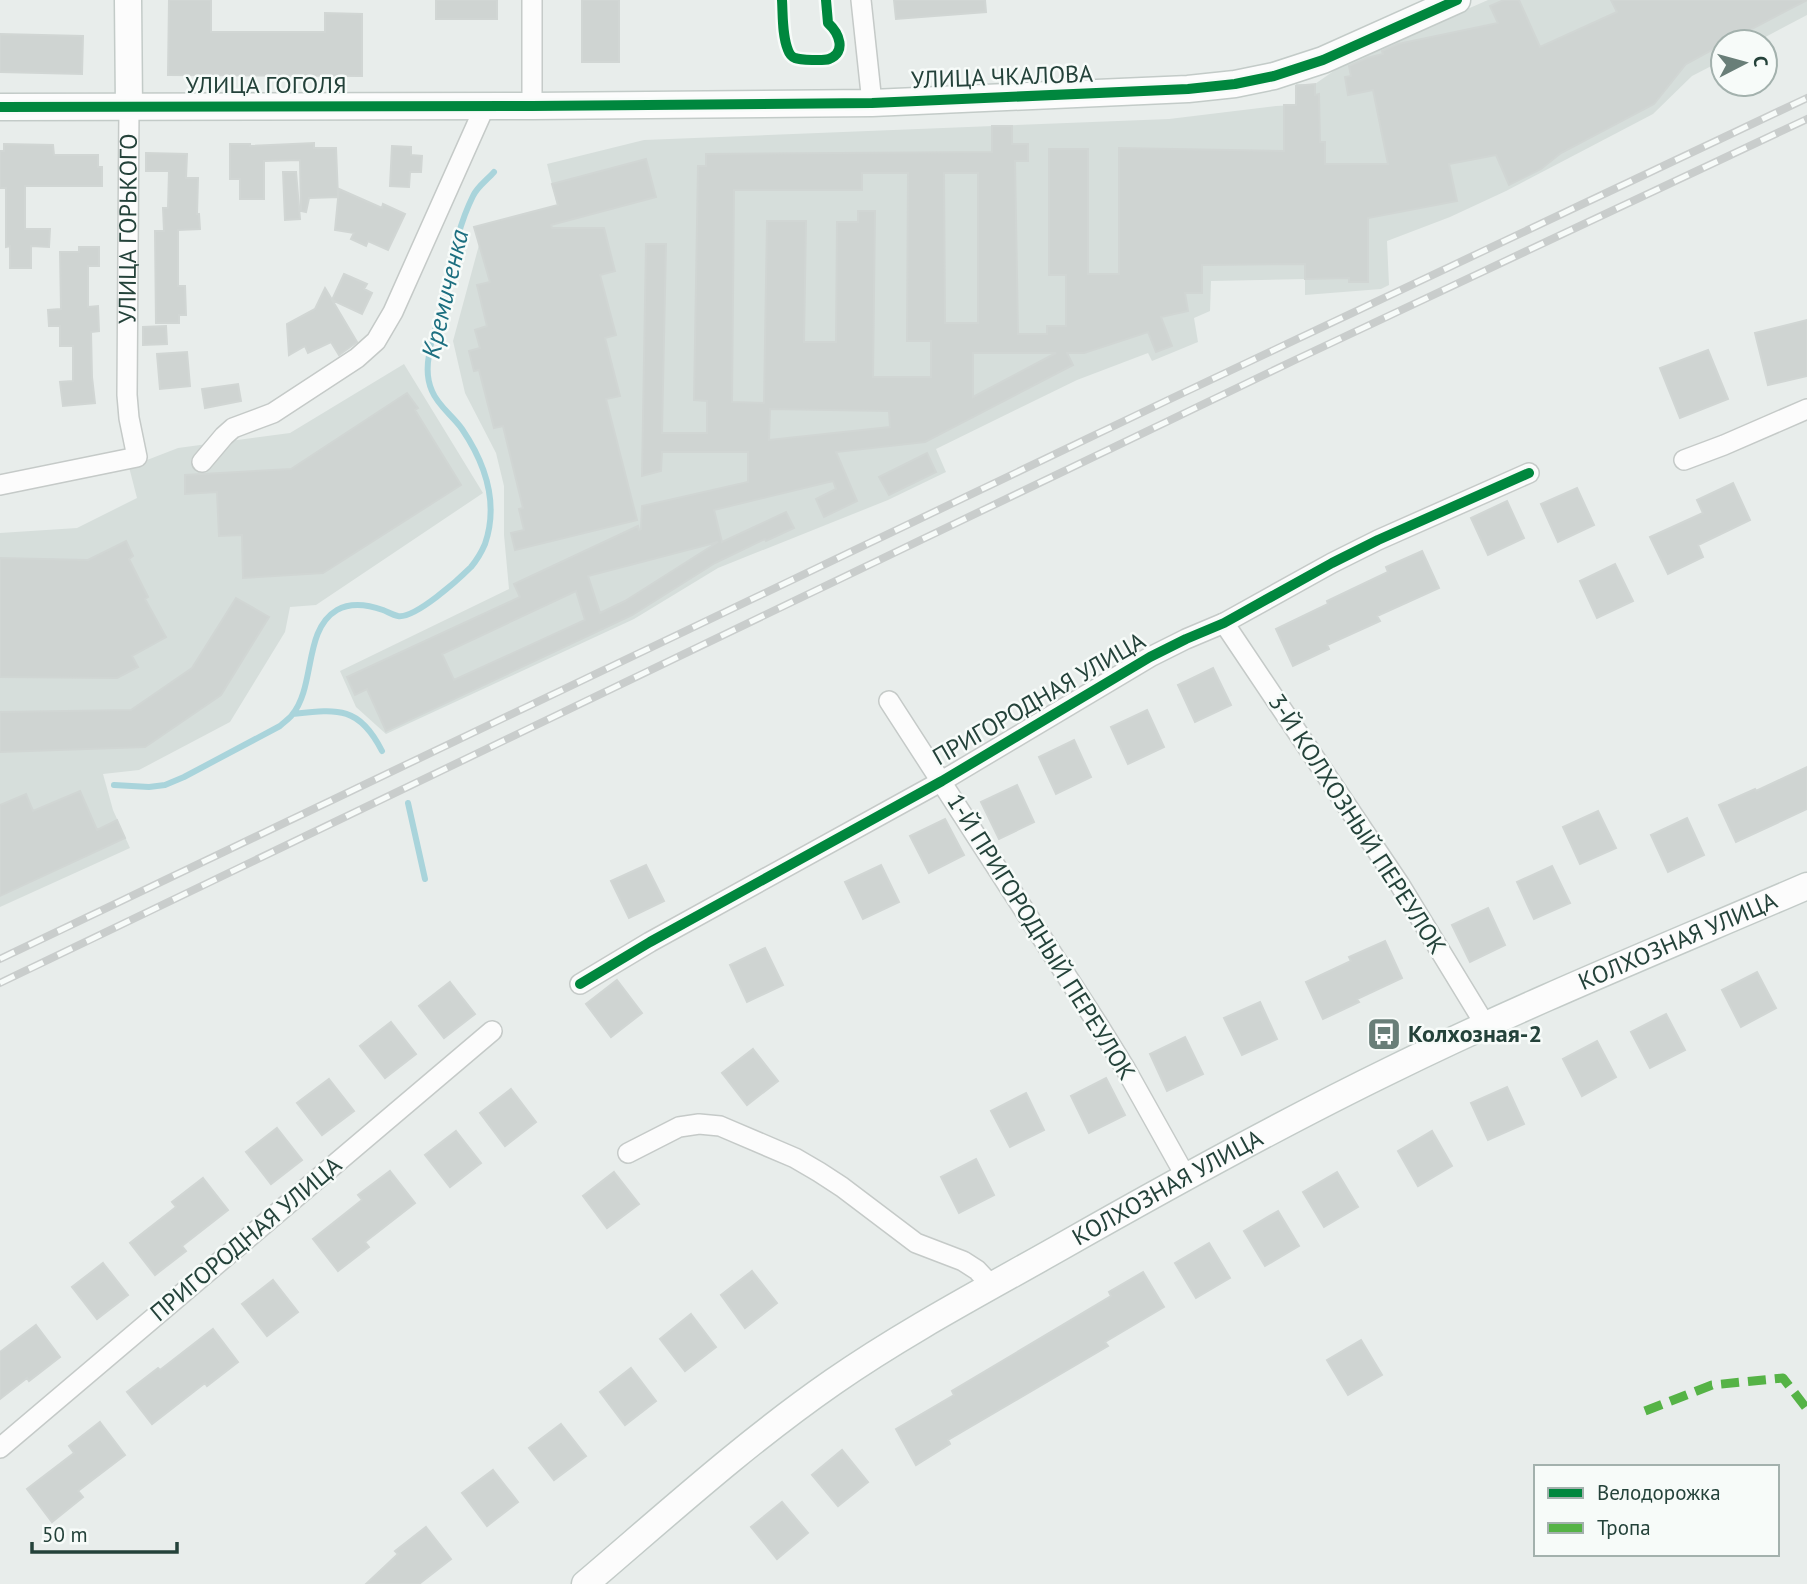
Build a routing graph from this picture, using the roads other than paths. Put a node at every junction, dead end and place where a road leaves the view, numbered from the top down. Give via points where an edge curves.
1 (128, 0) edge
2 (532, 0) edge
3 (862, 0) edge
4 (1457, 0) edge
5 (872, 103) junction
6 (485, 106) junction
7 (532, 106) junction
8 (0, 107) edge
9 (129, 107) junction
10 (1807, 409) edge
11 (1684, 460) dead end
12 (202, 462) dead end
13 (1529, 473) dead end
14 (0, 485) edge
15 (1224, 623) junction
16 (888, 701) dead end
17 (942, 781) junction
18 (1807, 886) edge
19 (580, 984) dead end
20 (1486, 1026) junction
21 (492, 1031) dead end
22 (628, 1153) dead end
23 (1185, 1177) junction
24 (992, 1286) junction
25 (0, 1448) edge
26 (585, 1584) edge

1 - 9 street, УЛИЦА ГОРЬКОГО
2 - 7 street
3 - 5 street
4 - 5 street, УЛИЦА ЧКАЛОВА via 1324,60 1235,84 1132,93
5 - 7 street, УЛИЦА ЧКАЛОВА
6 - 7 street, УЛИЦА ГОГОЛЯ
6 - 9 street, УЛИЦА ГОГОЛЯ
6 - 12 street via 393,313 376,341 273,413 233,428
8 - 9 street, УЛИЦА ГОГОЛЯ
9 - 14 street, УЛИЦА ГОРЬКОГО via 127,382 137,457
10 - 11 street
13 - 15 street, ПРИГОРОДНАЯ УЛИЦА via 1378,540
15 - 17 street, ПРИГОРОДНАЯ УЛИЦА via 1150,657
15 - 20 street, 3-Й КОЛХОЗНЫЙ ПЕРЕУЛОК via 1400,885
16 - 17 street, 1-Й ПРИГОРОДНЫЙ ПЕРЕУЛОК
17 - 19 street, ПРИГОРОДНАЯ УЛИЦА
17 - 23 street, 1-Й ПРИГОРОДНЫЙ ПЕРЕУЛОК via 1131,1078
18 - 20 street, КОЛХОЗНАЯ УЛИЦА
20 - 23 street, КОЛХОЗНАЯ УЛИЦА via 1349,1090
21 - 25 street, ПРИГОРОДНАЯ УЛИЦА
22 - 24 street via 679,1127 720,1126 819,1172 916,1243 963,1261
23 - 24 street, КОЛХОЗНАЯ УЛИЦА
24 - 26 street, КОЛХОЗНАЯ УЛИЦА via 890,1345 789,1413

